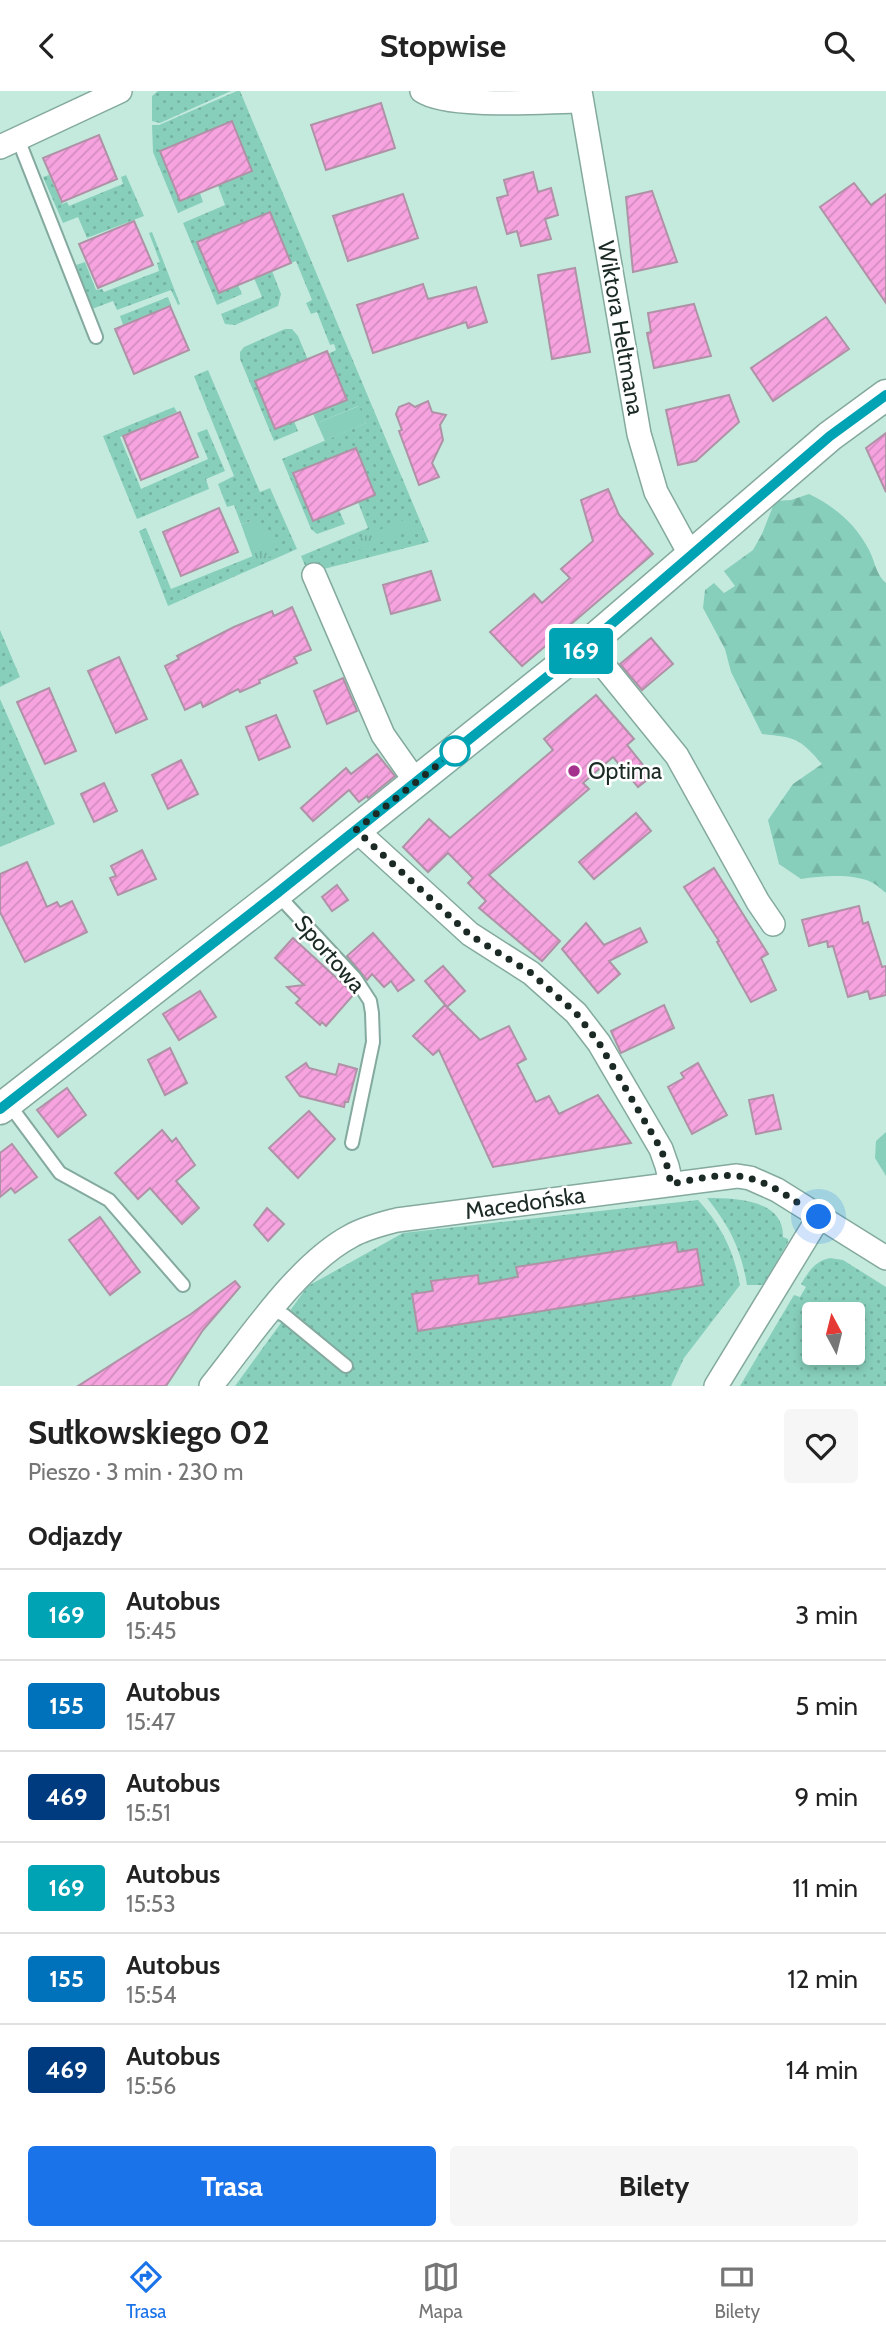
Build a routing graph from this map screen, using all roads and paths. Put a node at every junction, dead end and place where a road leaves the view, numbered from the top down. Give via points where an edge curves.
1 (120, 91) edge
2 (422, 91) edge
3 (581, 96) edge
4 (9, 143) edge
5 (96, 337) dead end
6 (886, 395) edge
7 (691, 556) junction
8 (314, 575) dead end
9 (587, 645) junction
10 (416, 782) junction
11 (356, 830) junction
12 (276, 894) junction
13 (774, 924) dead end
14 (4, 1106) edge
15 (352, 1143) dead end
16 (671, 1184) junction
17 (819, 1217) junction
18 (886, 1258) edge
19 (184, 1285) dead end
20 (272, 1310) junction
21 (346, 1366) dead end
22 (211, 1386) edge
23 (716, 1386) edge

1 - 4 street
2 - 3 street via 456,100
3 - 7 street, Wiktora Heltmana via 644,453 656,492
4 - 5 lane
6 - 7 street via 830,436
7 - 9 street
8 - 10 street via 383,735
9 - 10 street
9 - 13 street via 677,756
10 - 11 street
11 - 12 street
11 - 16 street via 470,935 531,973 582,1020 661,1149
12 - 14 street
12 - 15 lane, Sportowa via 355,978 370,1001 373,1042
14 - 19 lane via 60,1173 109,1200
16 - 17 street, Macedońska via 725,1176 750,1178
16 - 20 street, Macedońska via 397,1220 373,1227 351,1236 315,1262
17 - 18 street, Macedońska
17 - 23 street
20 - 21 lane
20 - 22 street, Macedońska

